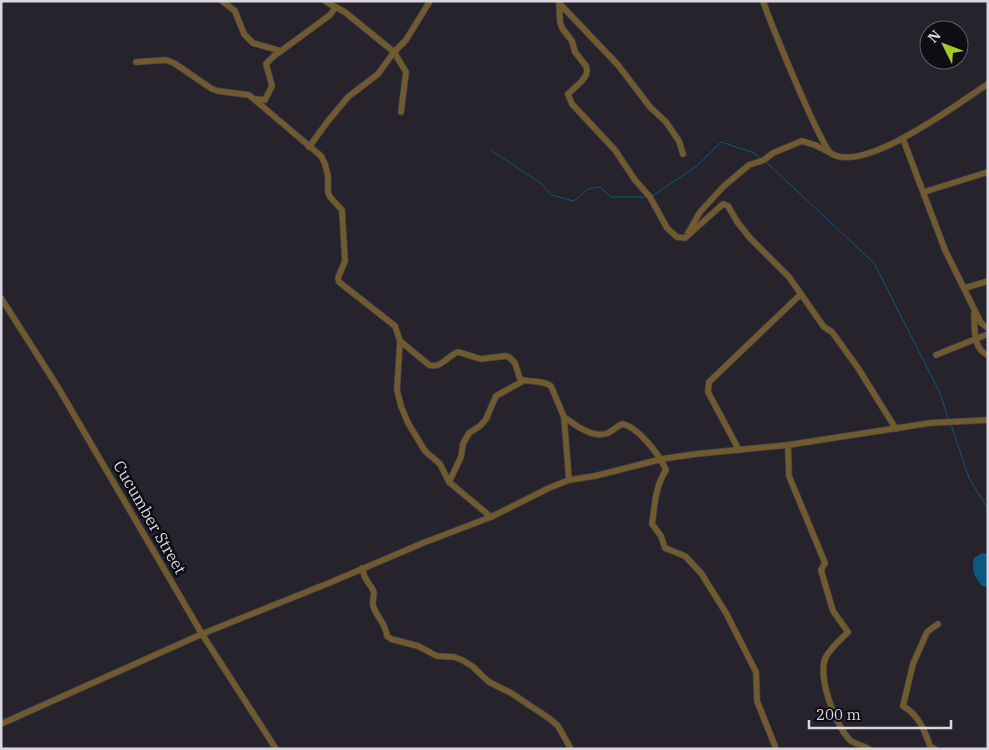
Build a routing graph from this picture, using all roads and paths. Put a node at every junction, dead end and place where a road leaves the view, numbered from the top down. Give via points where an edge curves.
1 (222, 1) edge
2 (325, 1) edge
3 (430, 1) edge
4 (763, 1) edge
5 (558, 2) edge
6 (335, 8) junction
7 (281, 51) junction
8 (394, 52) junction
9 (136, 62) dead end
10 (988, 84) edge
11 (256, 99) junction
12 (401, 112) dead end
13 (903, 139) junction
14 (309, 147) junction
15 (829, 152) junction
16 (683, 154) dead end
17 (988, 172) edge
18 (924, 192) junction
19 (685, 238) junction
20 (988, 281) edge
21 (965, 288) junction
22 (801, 294) junction
23 (1, 298) edge
24 (974, 308) junction
25 (988, 328) edge
26 (988, 334) edge
27 (976, 339) junction
28 (400, 341) junction
29 (936, 355) dead end
30 (988, 355) edge
31 (523, 381) junction
32 (564, 417) junction
33 (988, 420) edge
34 (896, 429) junction
35 (788, 445) junction
36 (739, 450) junction
37 (662, 459) junction
38 (569, 480) junction
39 (450, 482) junction
40 (491, 517) junction
41 (362, 568) junction
42 (938, 624) dead end
43 (202, 634) junction
44 (1, 724) edge
45 (276, 749) edge
46 (572, 749) edge
47 (775, 749) edge
48 (869, 749) edge
49 (935, 749) edge

1 - 7 street via 235,11 244,34 252,43
2 - 6 street
3 - 8 street via 406,40
4 - 15 street
5 - 16 street via 666,122 679,141
5 - 19 street via 562,28 587,70 582,81 568,94 572,104 615,150 650,197 668,228 677,237
6 - 7 street
6 - 8 street via 341,9
7 - 11 street via 266,64 272,86 265,100
8 - 12 street via 406,76
8 - 14 street via 378,74 348,97
9 - 11 street via 166,60 212,89 244,93
10 - 13 street
11 - 14 street
13 - 15 street via 866,154 838,156
13 - 18 street
14 - 28 street via 321,156 328,176 328,192 342,210 345,261 339,282 389,320 395,326
15 - 19 street via 802,141 749,165 700,212
17 - 18 street
18 - 21 street via 945,250
19 - 22 street via 716,209 723,204 728,206 750,238 781,268
20 - 21 street
21 - 24 street
22 - 34 street via 858,368
22 - 36 street via 709,382 708,392
23 - 43 street, Cucumber Street via 59,389
24 - 25 street via 981,323
24 - 27 street
26 - 27 street
27 - 29 street
27 - 30 street via 979,349
28 - 31 street via 434,366 439,366 458,352 482,359 505,356 516,363 518,376
28 - 39 street via 397,390 400,406 425,451 440,464
31 - 32 street via 541,381 551,386
31 - 39 street via 496,396 486,419 469,433
32 - 37 street via 581,429 599,434 627,424
32 - 38 street
33 - 34 street
34 - 35 street
35 - 36 street
35 - 48 street via 789,476 825,562 821,570 833,611 848,632 826,656 822,672 830,703 851,740
36 - 37 street
37 - 38 street
37 - 47 street via 666,470 656,490 652,524 665,548 685,556 701,574 726,613 756,672 757,701
38 - 40 street
39 - 40 street
40 - 41 street
41 - 43 street
41 - 46 street via 374,592 374,610 387,628 387,636 472,666 488,682 550,719
42 - 49 street via 926,632 913,664 903,706 925,730 930,746
43 - 44 street
43 - 45 street, Cucumber Street

